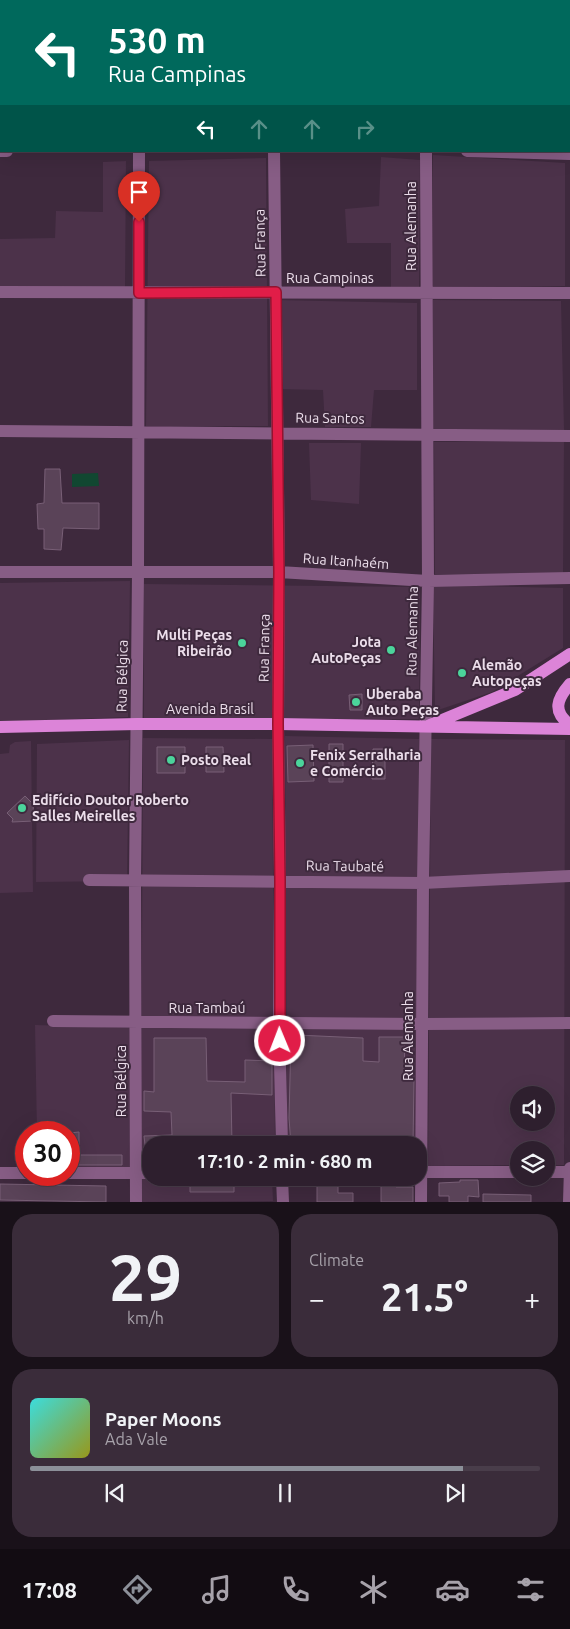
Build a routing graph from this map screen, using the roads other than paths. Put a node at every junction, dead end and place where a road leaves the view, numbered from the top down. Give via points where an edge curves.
1 (139, 152) edge
2 (274, 152) edge
3 (426, 152) edge
4 (501, 152) edge
5 (570, 154) edge
6 (0, 292) edge
7 (276, 292) junction
8 (139, 293) junction
9 (426, 293) junction
10 (570, 293) edge
11 (0, 431) edge
12 (138, 431) junction
13 (278, 433) junction
14 (427, 434) junction
15 (570, 436) edge
16 (0, 572) edge
17 (138, 572) junction
18 (279, 572) junction
19 (570, 578) edge
20 (428, 581) junction
21 (570, 654) edge
22 (570, 684) edge
23 (136, 724) junction
24 (278, 724) junction
25 (570, 725) edge
26 (0, 727) edge
27 (425, 728) junction
28 (570, 729) edge
29 (570, 876) edge
30 (89, 880) dead end
31 (135, 881) junction
32 (280, 881) junction
33 (423, 882) junction
34 (53, 1021) dead end
35 (136, 1023) junction
36 (570, 1023) edge
37 (279, 1024) junction
38 (423, 1024) junction
39 (282, 1136) edge
40 (421, 1136) edge
41 (570, 1168) edge
42 (427, 1172) edge
43 (510, 1172) edge
44 (555, 1172) edge
45 (570, 1172) edge
46 (0, 1173) edge
47 (15, 1173) edge
48 (80, 1173) edge
49 (136, 1173) junction
50 (142, 1173) edge
51 (282, 1186) edge
52 (420, 1186) edge
53 (136, 1202) edge
54 (283, 1202) edge
55 (421, 1202) edge
56 (570, 1202) edge

1 - 8 street, Rua Bélgica
2 - 7 street, Rua França
3 - 9 street, Rua Alemanha
4 - 5 street
6 - 8 street, Rua Campinas
7 - 8 street, Rua Campinas
7 - 9 street, Rua Campinas
7 - 13 street, Rua França
8 - 12 street, Rua Bélgica
9 - 10 street, Rua Campinas
9 - 14 street, Rua Alemanha
11 - 12 street, Rua Santos
12 - 13 street, Rua Santos
12 - 17 street, Rua Bélgica
13 - 14 street, Rua Santos
13 - 18 street, Rua França
14 - 15 street, Rua Santos
14 - 20 street, Rua Alemanha
16 - 17 street, Rua Itanhaém
17 - 18 street, Rua Itanhaém
17 - 23 street, Rua Bélgica
18 - 20 street, Rua Itanhaém
18 - 24 street, Rua França
19 - 20 street, Rua Itanhaém
20 - 27 street, Rua Alemanha
21 - 27 main road via 515,690
22 - 25 main road via 560,695 557,708 562,719
23 - 24 main road, Avenida Brasil
23 - 26 main road, Avenida Brasil
23 - 31 street, Rua Bélgica
24 - 27 main road, Avenida Brasil
24 - 32 street, Rua França
27 - 28 main road, Avenida Brasil
27 - 33 street, Rua Alemanha
29 - 33 street, Rua Taubaté
30 - 31 street, Rua Taubaté
31 - 32 street, Rua Taubaté
31 - 35 street, Rua Bélgica
32 - 33 street, Rua Taubaté
32 - 37 street, Rua França
33 - 38 street, Rua Alemanha
34 - 35 street, Rua Tambaú
35 - 37 street, Rua Tambaú
35 - 49 street, Rua Bélgica
36 - 38 street, Rua Tambaú
37 - 38 street, Rua Tambaú
37 - 39 street, Rua França
38 - 40 street, Rua Alemanha
41 - 45 street
42 - 43 street
44 - 45 street
45 - 56 street
46 - 47 street
48 - 49 street
49 - 50 street
49 - 53 street, Rua Bélgica
51 - 54 street
52 - 55 street, Rua Alemanha

